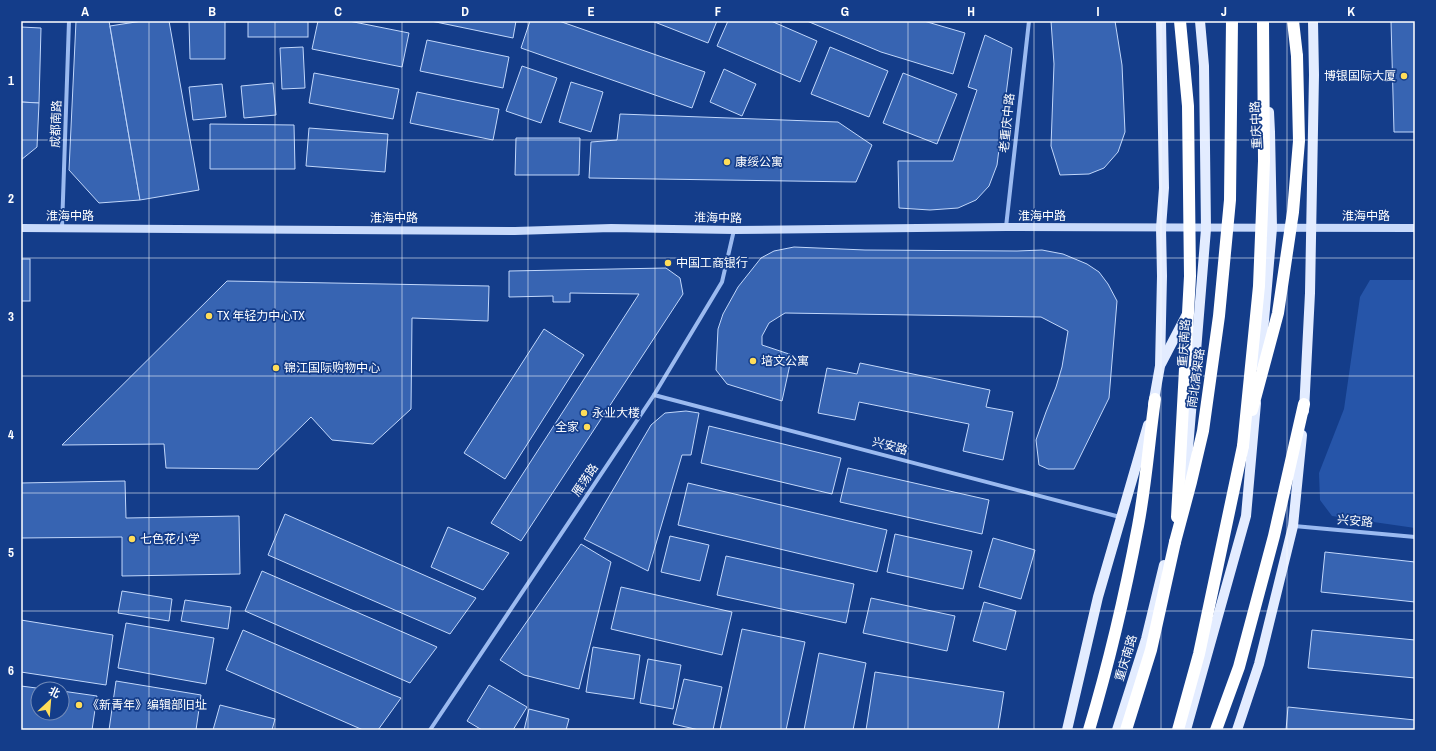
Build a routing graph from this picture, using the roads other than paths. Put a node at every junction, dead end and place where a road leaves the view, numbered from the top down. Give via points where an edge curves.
1 (69, 21) edge
2 (1029, 21) edge
3 (1161, 21) edge
4 (1180, 21) edge
5 (1200, 21) edge
6 (1232, 21) edge
7 (1262, 21) edge
8 (1293, 21) edge
9 (1313, 21) edge
10 (1006, 227) junction
11 (21, 228) edge
12 (62, 228) junction
13 (1161, 228) junction
14 (1272, 228) junction
15 (1310, 228) junction
16 (1415, 228) edge
17 (1206, 229) junction
18 (734, 230) junction
19 (1201, 287) junction
20 (1160, 366) junction
21 (654, 394) junction
22 (1155, 399) junction
23 (1304, 404) junction
24 (1243, 446) junction
25 (1121, 518) junction
26 (1293, 526) junction
27 (1415, 537) edge
28 (1175, 542) junction
29 (430, 730) edge
30 (1067, 730) edge
31 (1088, 730) edge
32 (1117, 730) edge
33 (1126, 730) edge
34 (1178, 730) edge
35 (1186, 730) edge
36 (1216, 730) edge
37 (1237, 730) edge

1 - 12 street, 成都南路
2 - 10 street, 老重庆中路
3 - 13 main road via 1164,188
4 - 28 highway, bridge via 1188,106 1190,276
5 - 17 main road, 重庆南路 via 1204,66
6 - 28 highway, 南北高架路, bridge via 1230,200 1219,316 1203,431
7 - 14 main road, 重庆中路 via 1270,132
7 - 24 highway, bridge via 1264,161 1259,270
8 - 24 highway, bridge via 1297,56 1299,141 1292,212 1278,313
9 - 15 main road
10 - 13 main road, 淮海中路
10 - 18 main road, 淮海中路
11 - 12 main road, 淮海中路
12 - 18 main road, 淮海中路
13 - 17 main road, 淮海中路
13 - 20 main road, 重庆南路
14 - 15 main road, 淮海中路
14 - 17 main road, 淮海中路
14 - 35 main road via 1246,516
15 - 16 main road, 淮海中路
15 - 23 main road via 1310,293
17 - 19 main road, 重庆南路
18 - 21 street, 雁荡路 via 722,282
19 - 20 main road
19 - 32 main road, 重庆南路 via 1186,473 1146,639
20 - 22 main road, 重庆南路
21 - 25 street, 兴安路
21 - 29 street, 雁荡路
22 - 25 main road, 重庆南路
22 - 31 highway via 1138,524 1121,610
23 - 26 main road
23 - 36 highway via 1274,536 1239,667
24 - 34 highway via 1199,654
25 - 30 main road, 重庆南路 via 1098,598
26 - 27 street, 兴安路
26 - 37 main road via 1259,664
28 - 33 highway, 南北高架路 via 1151,650

